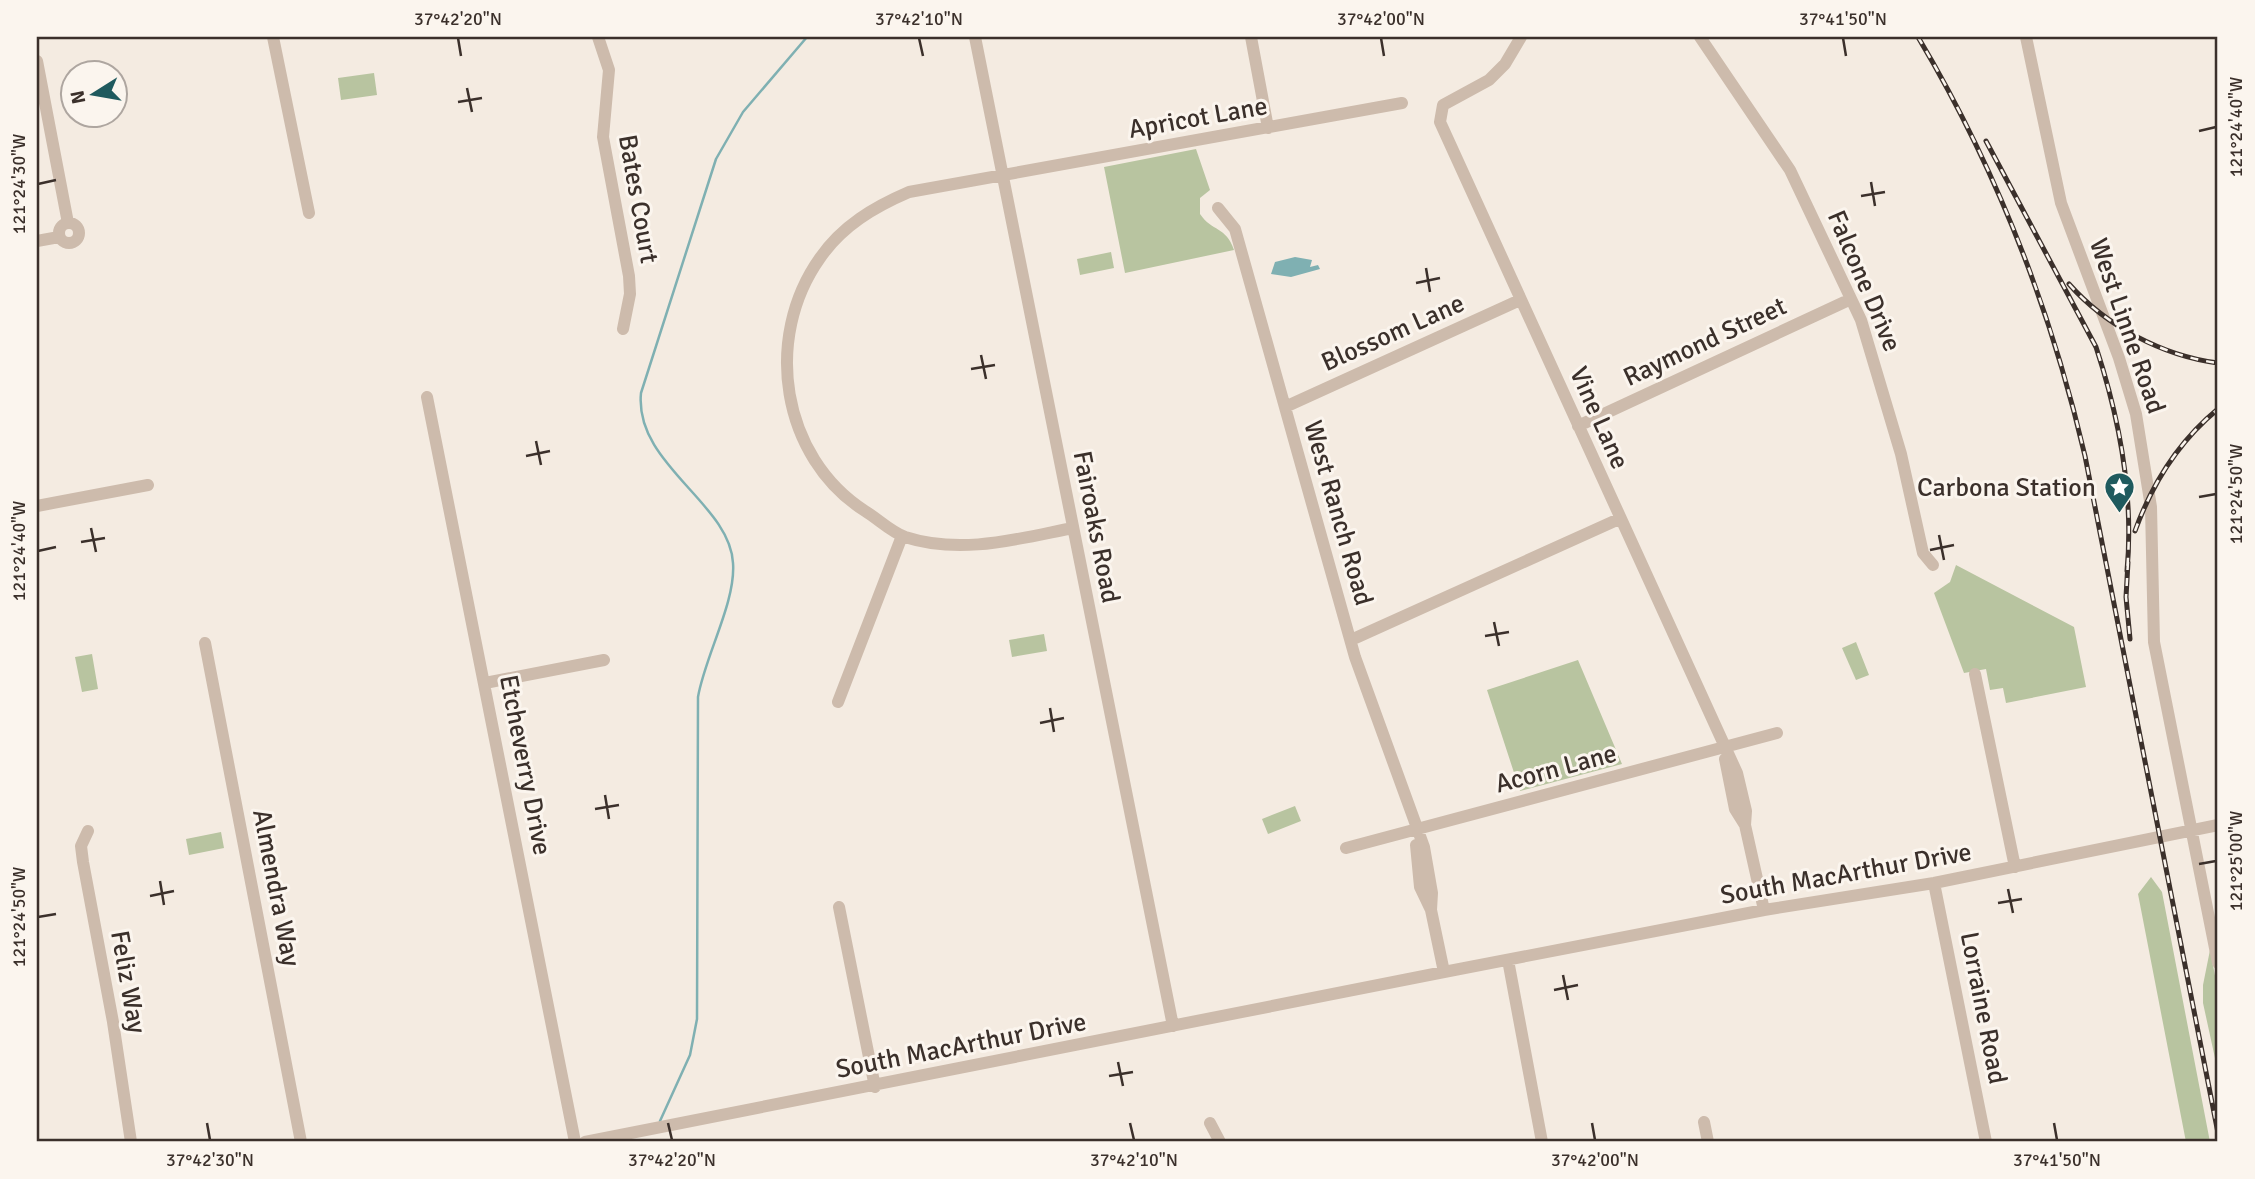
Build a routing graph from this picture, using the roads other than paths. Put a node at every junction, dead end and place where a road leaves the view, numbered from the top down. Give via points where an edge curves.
1 (273, 37) edge
2 (598, 37) edge
3 (975, 37) edge
4 (1251, 37) edge
5 (1521, 37) edge
6 (1700, 37) edge
7 (2026, 37) edge
8 (37, 61) edge
9 (1402, 103) dead end
10 (1268, 128) junction
11 (1002, 175) junction
12 (1218, 208) dead end
13 (309, 213) dead end
14 (68, 223) junction
15 (59, 237) junction
16 (37, 241) edge
17 (1851, 299) junction
18 (1520, 300) junction
19 (623, 329) dead end
20 (427, 397) dead end
21 (1285, 407) junction
22 (1578, 426) junction
23 (148, 485) dead end
24 (37, 506) edge
25 (1619, 519) junction
26 (1073, 528) junction
27 (902, 536) junction
28 (1933, 565) dead end
29 (1351, 640) junction
30 (205, 643) dead end
31 (604, 660) dead end
32 (1975, 674) dead end
33 (485, 683) junction
34 (838, 702) dead end
35 (1777, 733) dead end
36 (1724, 749) junction
37 (2218, 825) edge
38 (88, 831) dead end
39 (1416, 831) junction
40 (2192, 831) junction
41 (1346, 848) dead end
42 (2015, 867) junction
43 (1934, 883) junction
44 (839, 907) dead end
45 (1764, 910) junction
46 (1508, 960) junction
47 (2218, 963) edge
48 (1444, 972) junction
49 (1173, 1026) junction
50 (875, 1087) junction
51 (1704, 1122) dead end
52 (1210, 1123) dead end
53 (131, 1142) edge
54 (301, 1142) edge
55 (575, 1142) edge
56 (585, 1142) edge
57 (1220, 1142) edge
58 (1542, 1142) edge
59 (1708, 1142) edge
60 (1986, 1142) edge

1 - 13 street
2 - 19 street, Bates Court via 609,70 603,137 629,276
3 - 11 street, Fairoaks Road
4 - 10 street
5 - 18 street, Vine Lane via 1489,80 1443,105 1440,122
6 - 17 street, Falcone Drive via 1790,170
7 - 40 street, West Linne Road via 2061,203 2125,375 2141,439 2151,518 2154,642
8 - 14 street
9 - 10 street, Apricot Lane
10 - 11 street, Apricot Lane
11 - 26 street, Fairoaks Road
11 - 27 street, Apricot Lane via 909,192 864,215 820,258 796,306 789,332 787,374 789,401 805,445 838,489
12 - 21 street, West Ranch Road via 1235,229
14 - 15 street via 59,230
14 - 15 street via 76,225 78,238 65,243
15 - 16 street
17 - 22 street, Raymond Street
17 - 28 street, Falcone Drive via 1882,384 1923,553
18 - 21 street, Blossom Lane
18 - 22 street, Vine Lane
20 - 33 street, Etcheverry Drive
21 - 29 street, West Ranch Road
22 - 25 street, Vine Lane
23 - 24 street
25 - 29 street
25 - 36 street, Vine Lane
26 - 27 street via 993,544 929,543
26 - 49 street, Fairoaks Road
27 - 34 street
29 - 39 street, West Ranch Road
30 - 54 street, Almendra Way
31 - 33 street
32 - 42 street
33 - 55 street, Etcheverry Drive
35 - 36 street, Acorn Lane
36 - 39 street, Acorn Lane
36 - 45 street, Vine Lane via 1735,808 1745,825
37 - 40 street
38 - 53 street, Feliz Way via 81,846 83,862
39 - 41 street, Acorn Lane
39 - 48 street, West Ranch Road via 1424,847 1424,872
40 - 42 street, South MacArthur Drive
40 - 47 street, West Linne Road
42 - 43 street, South MacArthur Drive
43 - 45 street, South MacArthur Drive
43 - 60 street, Lorraine Road
44 - 50 street
45 - 46 street, South MacArthur Drive
46 - 48 street
46 - 58 street
48 - 49 street, South MacArthur Drive
49 - 50 street, South MacArthur Drive
50 - 56 street, South MacArthur Drive
51 - 59 street
52 - 57 street

